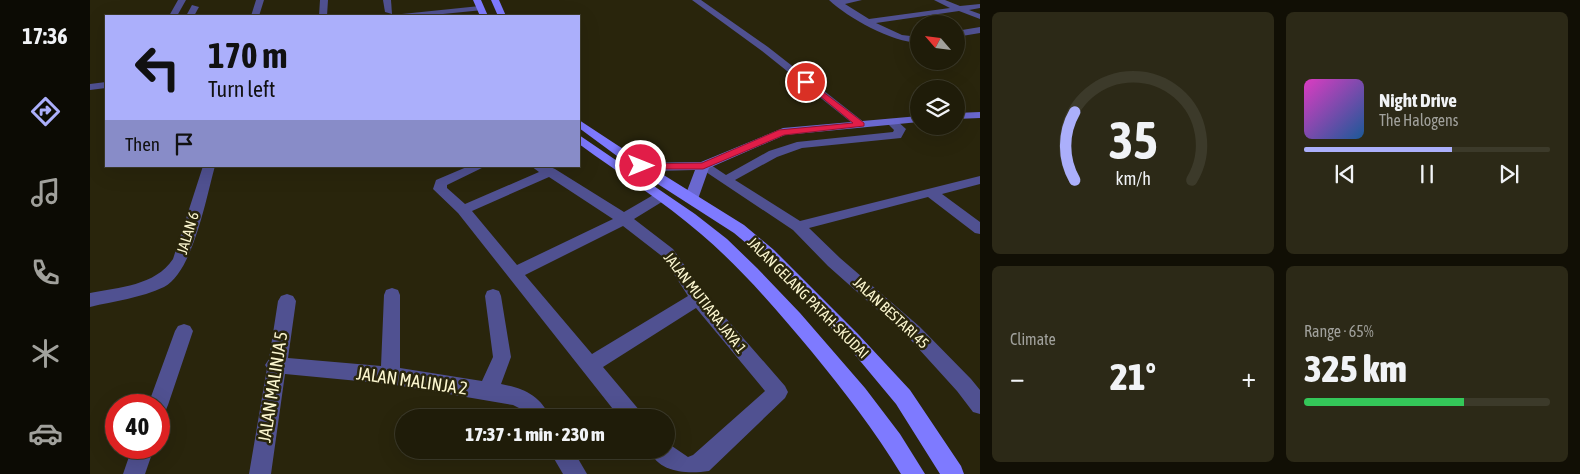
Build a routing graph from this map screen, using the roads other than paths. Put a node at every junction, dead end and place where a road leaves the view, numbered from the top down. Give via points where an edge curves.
1 (182, 0) edge
2 (260, 0) edge
3 (324, 0) edge
4 (387, 0) edge
5 (495, 0) edge
6 (696, 0) edge
7 (858, 0) edge
8 (938, 0) edge
9 (836, 1) edge
10 (478, 4) edge
11 (980, 6) edge
12 (195, 7) dead end
13 (960, 9) junction
14 (389, 12) dead end
15 (174, 15) edge
16 (191, 15) edge
17 (255, 15) edge
18 (323, 15) edge
19 (408, 15) edge
20 (502, 15) edge
21 (980, 17) edge
22 (870, 21) junction
23 (980, 30) edge
24 (965, 32) edge
25 (910, 40) edge
26 (105, 85) edge
27 (90, 87) edge
28 (980, 115) edge
29 (965, 116) edge
30 (910, 120) edge
31 (892, 122) junction
32 (580, 124) edge
33 (861, 124) junction
34 (580, 140) edge
35 (641, 166) junction
36 (703, 166) junction
37 (209, 167) edge
38 (478, 167) edge
39 (543, 169) edge
40 (726, 180) junction
41 (980, 180) edge
42 (930, 192) junction
43 (660, 197) junction
44 (691, 199) junction
45 (463, 210) junction
46 (624, 219) junction
47 (798, 226) junction
48 (980, 229) edge
49 (515, 273) junction
50 (392, 295) dead end
51 (493, 296) dead end
52 (698, 298) junction
53 (90, 300) edge
54 (287, 300) dead end
55 (184, 331) dead end
56 (275, 365) junction
57 (591, 365) junction
58 (390, 375) junction
59 (488, 392) junction
60 (162, 394) edge
61 (980, 406) edge
62 (533, 409) edge
63 (626, 409) edge
64 (898, 448) junction
65 (140, 459) edge
66 (566, 459) edge
67 (671, 459) edge
68 (134, 474) edge
69 (260, 474) edge
70 (576, 474) edge
71 (906, 474) edge
72 (914, 474) edge
73 (953, 474) edge

1 - 15 street
2 - 17 street
3 - 18 street
4 - 14 street
5 - 20 main road
6 - 33 street
7 - 9 street
8 - 13 street
9 - 22 street
10 - 19 street
11 - 13 street
12 - 16 street
13 - 21 street
13 - 22 street
22 - 25 street via 904,40
23 - 24 street
26 - 27 street
28 - 29 street
30 - 31 street
31 - 33 street
31 - 40 street via 900,129 897,135 801,145 773,154
32 - 35 main road, JALAN GELANG PATAH-SKUDAI
33 - 36 street via 783,132
34 - 43 main road, JALAN GELANG PATAH-SKUDAI
35 - 36 street
35 - 44 main road, JALAN GELANG PATAH-SKUDAI
36 - 40 street, JALAN BESTARI 45
36 - 44 street
37 - 53 street, JALAN 6 via 180,260 172,272 150,285
38 - 45 street via 439,185
39 - 45 street
39 - 46 street, JALAN MUTIARA JAYA 1
40 - 47 street, JALAN BESTARI 45
41 - 42 street
42 - 47 street
42 - 48 street
43 - 46 street
43 - 64 main road, JALAN GELANG PATAH-SKUDAI via 734,253 779,299 855,390
44 - 73 main road, JALAN GELANG PATAH-SKUDAI via 739,229 769,254 852,339 903,396
45 - 49 street
46 - 49 street
46 - 52 street, JALAN MUTIARA JAYA 1 via 668,253
47 - 61 street, JALAN BESTARI 45 via 914,332
49 - 57 street
50 - 58 street
51 - 59 street via 502,357
52 - 57 street
52 - 67 street, JALAN MUTIARA JAYA 1 via 778,392 701,463 687,469
54 - 56 street, JALAN MALINJA 5
55 - 60 street
56 - 58 street, JALAN MALINJA 2
56 - 69 street, JALAN MALINJA 5
57 - 63 street
58 - 59 street, JALAN MALINJA 2
59 - 62 street, JALAN MALINJA 2 via 515,396 528,402
64 - 71 main road
64 - 72 main road, JALAN GELANG PATAH-SKUDAI
65 - 68 street
66 - 70 street

